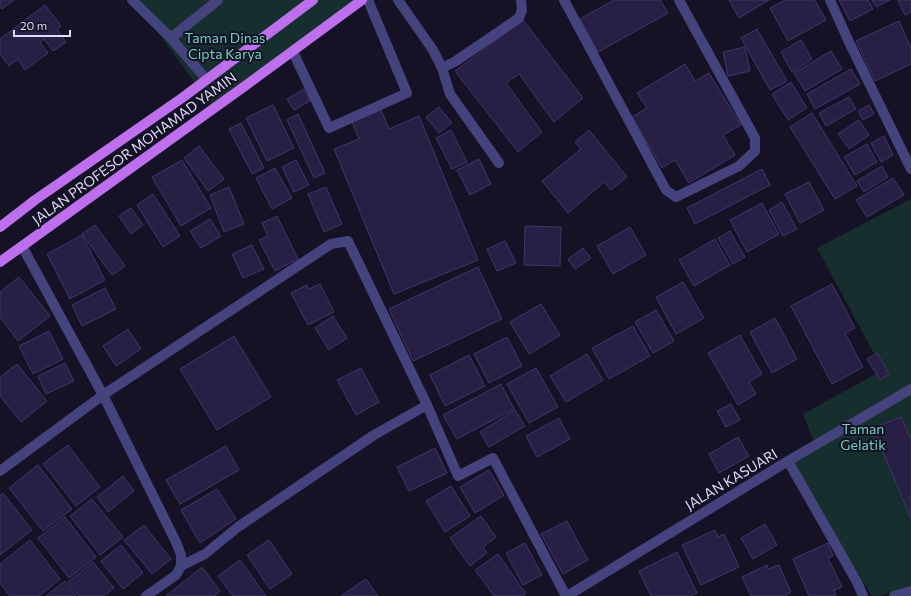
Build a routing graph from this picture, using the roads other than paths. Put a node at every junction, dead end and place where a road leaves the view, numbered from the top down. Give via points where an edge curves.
1 (132, 0) edge
2 (218, 0) edge
3 (313, 0) edge
4 (362, 0) edge
5 (368, 0) edge
6 (398, 0) edge
7 (520, 0) edge
8 (564, 0) edge
9 (678, 0) edge
10 (830, 0) edge
11 (171, 38) junction
12 (293, 52) junction
13 (442, 68) junction
14 (206, 79) junction
15 (499, 162) dead end
16 (911, 169) edge
17 (0, 227) edge
18 (22, 246) junction
19 (0, 262) edge
20 (911, 389) edge
21 (103, 395) junction
22 (427, 405) junction
23 (788, 461) junction
24 (0, 471) edge
25 (181, 566) junction
26 (911, 591) edge
27 (146, 596) edge
28 (567, 596) edge
29 (863, 596) edge
30 (894, 596) edge

1 - 11 street
2 - 11 street
3 - 14 main road, JALAN PROFESOR MOHAMAD YAMIN
4 - 12 main road, JALAN PROFESOR MOHAMAD YAMIN
5 - 12 street via 407,93 329,128
6 - 13 street via 433,50
7 - 13 street via 522,10 519,18
8 - 9 street via 666,190 676,197 739,166 754,151 755,138
10 - 16 street
11 - 14 street
12 - 18 main road, JALAN PROFESOR MOHAMAD YAMIN
13 - 15 street via 450,94
14 - 17 main road, JALAN PROFESOR MOHAMAD YAMIN
18 - 19 main road, JALAN PROFESOR MOHAMAD YAMIN
18 - 21 street
20 - 23 street, JALAN KASUARI
21 - 22 street via 331,244 348,241
21 - 24 street
21 - 25 street via 176,542 181,555
22 - 25 street via 368,440 238,527 205,554
22 - 28 street via 458,476 493,458
23 - 28 street, JALAN KASUARI
23 - 29 street
25 - 27 street via 176,575
26 - 30 street

